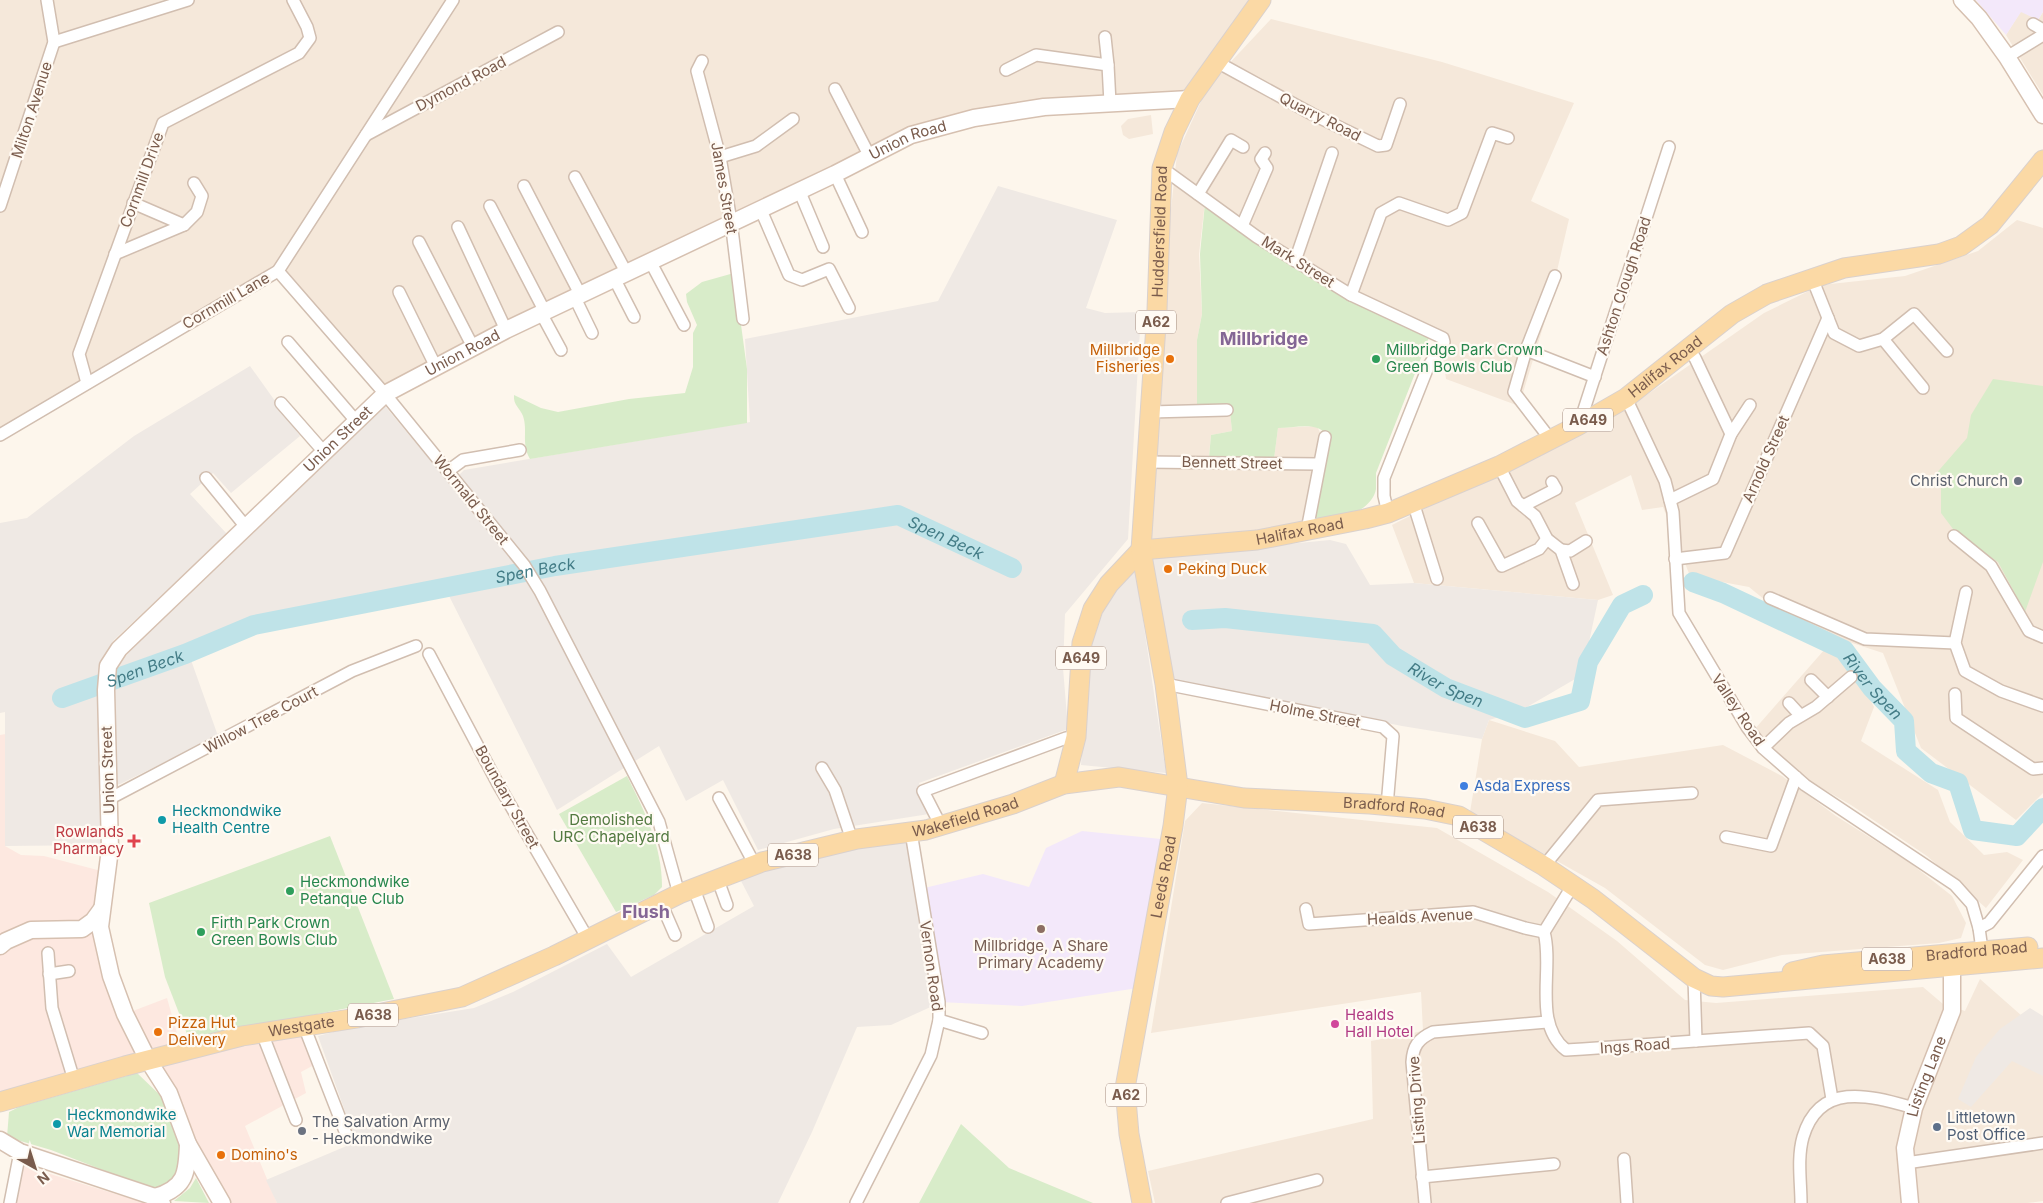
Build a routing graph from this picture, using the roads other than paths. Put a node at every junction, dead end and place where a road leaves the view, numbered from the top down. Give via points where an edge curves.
1 (47, 0) edge
2 (188, 0) edge
3 (293, 0) edge
4 (453, 0) edge
5 (1261, 0) edge
6 (1962, 0) edge
7 (558, 32) dead end
8 (2043, 35) edge
9 (1105, 37) dead end
10 (54, 42) junction
11 (2007, 57) junction
12 (702, 60) dead end
13 (1217, 62) junction
14 (1108, 65) junction
15 (1006, 70) dead end
16 (835, 89) dead end
17 (1190, 98) junction
18 (1110, 103) junction
19 (1400, 104) dead end
20 (2043, 115) edge
21 (792, 119) dead end
22 (363, 136) junction
23 (1508, 138) dead end
24 (1243, 147) dead end
25 (1669, 147) dead end
26 (1264, 153) dead end
27 (1332, 153) dead end
28 (869, 155) junction
29 (720, 156) junction
30 (2038, 166) edge
31 (1162, 168) junction
32 (835, 174) junction
33 (575, 177) dead end
34 (4, 181) edge
35 (194, 183) dead end
36 (524, 186) dead end
37 (799, 190) junction
38 (1198, 194) junction
39 (133, 203) junction
40 (0, 206) edge
41 (490, 206) dead end
42 (760, 208) junction
43 (731, 221) junction
44 (184, 225) junction
45 (1242, 226) junction
46 (458, 228) dead end
47 (862, 232) dead end
48 (419, 242) dead end
49 (823, 247) dead end
50 (114, 254) junction
51 (650, 261) junction
52 (1294, 261) junction
53 (278, 271) junction
54 (620, 275) junction
55 (1556, 276) dead end
56 (1812, 278) junction
57 (399, 292) dead end
58 (1352, 295) junction
59 (577, 296) junction
60 (849, 308) dead end
61 (543, 312) junction
62 (634, 317) dead end
63 (1828, 318) junction
64 (743, 319) dead end
65 (684, 326) dead end
66 (506, 330) junction
67 (592, 333) dead end
68 (1883, 339) junction
69 (288, 342) dead end
70 (473, 347) junction
71 (1688, 349) junction
72 (561, 350) dead end
73 (1526, 350) junction
74 (1947, 351) dead end
75 (436, 367) junction
76 (1595, 377) junction
77 (87, 383) junction
78 (1923, 388) dead end
79 (385, 394) junction
80 (1626, 398) junction
81 (281, 403) dead end
82 (1750, 404) dead end
83 (1227, 410) dead end
84 (1150, 412) junction
85 (356, 421) junction
86 (1579, 425) junction
87 (2, 430) edge
88 (1731, 434) junction
89 (1325, 437) dead end
90 (1551, 440) junction
91 (520, 450) dead end
92 (324, 452) junction
93 (1146, 462) junction
94 (1319, 464) junction
95 (1499, 466) junction
96 (448, 472) junction
97 (206, 478) dead end
98 (1552, 482) dead end
99 (1670, 500) junction
100 (1413, 502) junction
101 (1523, 506) junction
102 (1388, 513) junction
103 (1478, 523) dead end
104 (246, 527) junction
105 (1307, 530) junction
106 (1954, 536) dead end
107 (1547, 540) junction
108 (1586, 541) dead end
109 (1141, 550) junction
110 (1561, 550) junction
111 (1675, 559) junction
112 (1437, 579) dead end
113 (1573, 584) dead end
114 (1966, 592) dead end
115 (1770, 598) dead end
116 (2043, 637) edge
117 (1955, 643) junction
118 (416, 646) dead end
119 (429, 654) dead end
120 (1851, 677) dead end
121 (1812, 680) dead end
122 (1165, 684) junction
123 (1955, 694) dead end
124 (1828, 697) junction
125 (1789, 703) dead end
126 (2043, 706) edge
127 (1800, 715) junction
128 (1076, 737) junction
129 (1763, 748) junction
130 (822, 768) dead end
131 (2043, 768) edge
132 (1796, 777) junction
133 (1064, 784) junction
134 (1178, 786) junction
135 (1692, 792) dead end
136 (719, 798) dead end
137 (109, 799) junction
138 (1387, 806) junction
139 (941, 826) junction
140 (911, 832) junction
141 (1727, 836) dead end
142 (852, 840) junction
143 (2043, 856) edge
144 (755, 865) junction
145 (1544, 866) junction
146 (718, 880) junction
147 (1573, 885) junction
148 (686, 891) junction
149 (662, 903) junction
150 (728, 905) dead end
151 (1306, 909) dead end
152 (101, 910) junction
153 (624, 921) joint
154 (708, 926) dead end
155 (1980, 928) junction
156 (74, 929) junction
157 (1544, 932) junction
158 (675, 935) dead end
159 (588, 939) junction
160 (0, 946) edge
161 (2043, 946) edge
162 (105, 951) junction
163 (48, 953) dead end
164 (1983, 957) junction
165 (2043, 958) edge
166 (1952, 959) junction
167 (69, 971) dead end
168 (49, 974) junction
169 (1694, 978) junction
170 (938, 1020) junction
171 (1547, 1022) junction
172 (304, 1026) junction
173 (262, 1033) junction
174 (982, 1033) dead end
175 (1696, 1041) junction
176 (148, 1060) junction
177 (74, 1080) junction
178 (1832, 1099) junction
179 (0, 1102) edge
180 (1914, 1108) junction
181 (296, 1120) dead end
182 (348, 1139) dead end
183 (0, 1140) edge
184 (2043, 1143) edge
185 (188, 1144) junction
186 (20, 1152) junction
187 (1624, 1159) dead end
188 (1906, 1163) junction
189 (1554, 1164) dead end
190 (1422, 1177) junction
191 (1317, 1180) dead end
192 (158, 1200) edge
193 (10, 1203) edge
194 (222, 1203) edge
195 (856, 1203) edge
196 (1142, 1203) edge
197 (1227, 1203) edge
198 (1425, 1203) edge
199 (1627, 1203) edge
200 (1801, 1203) edge
201 (1910, 1203) edge

1 - 10 street
2 - 10 street
3 - 39 street, Cornmill Drive via 310,38 300,53 163,122
4 - 22 street, Cornmill Lane
5 - 13 main road, Huddersfield Road / A62
6 - 11 street via 1980,18
7 - 22 street, Dymond Road
8 - 11 street
9 - 14 street
10 - 34 street, Milton Avenue
11 - 20 street
12 - 29 street, James Street via 697,71
13 - 17 main road, Huddersfield Road / A62
13 - 19 street, Quarry Road via 1378,146 1386,145
14 - 15 street via 1036,55
14 - 18 street
16 - 28 street
17 - 18 street, Union Road
17 - 31 main road, Huddersfield Road / A62
18 - 28 street, Union Road via 1044,107 974,118 911,135
21 - 29 street via 756,146
22 - 53 street, Cornmill Lane
23 - 58 street via 1492,133 1462,214 1448,220 1399,203 1381,213
24 - 38 street via 1231,140
25 - 76 street, Ashton Clough Road
26 - 45 street via 1261,159 1267,168
27 - 52 street
28 - 32 street, Union Road
29 - 43 street, James Street
30 - 56 main road, Halifax Road / A649 via 2001,213 1979,235 1961,246 1939,254 1844,268
31 - 38 street, Mark Street
31 - 84 main road, Huddersfield Road / A62
32 - 37 street, Union Road
32 - 47 street
33 - 54 street
34 - 40 street, Milton Avenue
35 - 44 street via 202,196 197,212
36 - 59 street
37 - 42 street, Union Road
37 - 49 street
38 - 45 street, Mark Street
39 - 44 street
39 - 50 street, Cornmill Drive
41 - 61 street
42 - 43 street, Union Road
42 - 60 street via 789,275 802,280 829,269
43 - 51 street, Union Road
43 - 64 street, James Street
44 - 50 street
45 - 52 street, Mark Street
46 - 66 street
48 - 70 street
50 - 77 street, Cornmill Drive via 79,354
51 - 54 street, Union Road
51 - 65 street
52 - 58 street, Mark Street
53 - 77 street, Cornmill Lane
53 - 79 street, Wormald Street
54 - 59 street, Union Road
54 - 62 street
55 - 73 street
56 - 63 street
56 - 71 main road, Halifax Road / A649 via 1767,294 1732,314
57 - 75 street
58 - 102 street, Mark Street via 1443,338 1444,342 1428,367 1384,478
59 - 61 street, Union Road
59 - 67 street
61 - 66 street, Union Road
61 - 72 street
63 - 68 street via 1834,333 1859,346
63 - 111 street, Arnold Street via 1725,553
66 - 70 street, Union Road
68 - 74 street via 1914,314
68 - 78 street
69 - 85 street
70 - 75 street, Union Road
71 - 80 main road, Halifax Road / A649
71 - 88 street
73 - 76 street
73 - 90 street via 1514,392
75 - 79 street, Union Road
76 - 86 street, Ashton Clough Road
77 - 87 street, Cornmill Lane
79 - 85 street, Union Street
79 - 96 street, Wormald Street
80 - 86 main road, Halifax Road / A649
80 - 99 street, Valley Road via 1665,481
81 - 92 street
82 - 88 street
83 - 84 street
84 - 93 main road, Huddersfield Road / A62
85 - 92 street, Union Street
86 - 90 main road, Halifax Road / A649
88 - 99 street via 1714,479
89 - 94 street
90 - 95 main road, Halifax Road / A649
91 - 96 street via 463,460
92 - 104 street, Union Street
93 - 94 street, Bennett Street
93 - 109 main road, Huddersfield Road / A62
94 - 105 street
95 - 100 main road, Halifax Road / A649
95 - 101 street via 1517,501
96 - 148 street, Wormald Street via 524,564 540,591 659,822
97 - 104 street
98 - 101 street via 1556,489
99 - 111 street, Valley Road
100 - 102 main road, Halifax Road / A649
100 - 112 street
101 - 107 street via 1535,516
102 - 105 main road, Halifax Road / A649
103 - 107 street via 1501,571 1539,549
104 - 137 street, Union Street via 119,649 108,666
105 - 109 main road, Halifax Road / A649 via 1257,540
106 - 116 street via 1991,566 2029,631
107 - 110 street
108 - 110 street via 1570,551
109 - 122 main road, Leeds Road / A62
109 - 128 main road, A649 via 1109,584 1093,609 1082,643
110 - 113 street
111 - 129 street, Valley Road via 1679,613 1713,673
114 - 117 street
115 - 117 street via 1865,639
117 - 126 street via 1965,671 2001,690
118 - 137 street, Willow Tree Court via 352,671
119 - 159 street, Boundary Street via 498,784
120 - 124 street
121 - 124 street
122 - 134 main road, Leeds Road / A62
122 - 138 street, Holme Street via 1383,727 1393,736
123 - 131 street via 1956,718 2033,769
124 - 127 street
125 - 127 street
127 - 129 street
128 - 133 main road, A649
128 - 139 street via 923,791
129 - 132 street, Valley Road
130 - 142 street via 835,790
132 - 141 street via 1771,846
132 - 155 street, Valley Road via 1955,885 1972,904
133 - 134 main road, Bradford Road / A638 via 1119,777
133 - 139 main road, Wakefield Road / A638
134 - 138 main road, Bradford Road / A638 via 1244,798
134 - 196 main road, Leeds Road / A62 via 1125,1088 1129,1134
135 - 145 street via 1598,800
136 - 144 street
137 - 152 street, Union Street via 109,873
138 - 145 main road, Bradford Road / A638 via 1459,816
139 - 140 main road, Wakefield Road / A638
140 - 142 main road, Wakefield Road / A638
140 - 170 street, Vernon Road via 939,1002
142 - 144 main road, Wakefield Road / A638
143 - 155 street via 1989,923
144 - 146 main road, Wakefield Road / A638
145 - 147 main road, Bradford Road / A638
146 - 148 main road, Wakefield Road / A638
146 - 150 street
147 - 157 street
147 - 169 main road, Bradford Road / A638
148 - 149 main road, Wakefield Road / A638
148 - 154 street, Wormald Street
149 - 153 main road, Wakefield Road / A638
149 - 158 street
151 - 157 street, Healds Avenue via 1309,924 1474,912
152 - 156 street via 82,929
152 - 162 street, Union Street via 100,927
153 - 159 main road, Westgate / A638
155 - 164 street, Valley Road
156 - 160 street via 31,930
156 - 162 street via 91,937
157 - 171 street, Ings Road via 1548,946
159 - 172 main road, Westgate / A638 via 462,997
161 - 164 main road, Bradford Road / A638
162 - 176 street, Union Street via 125,1014
163 - 168 street
164 - 165 main road, Bradford Road / A638
164 - 166 main road, Bradford Road / A638
166 - 169 main road, Bradford Road / A638 via 1823,965 1733,986 1711,986
166 - 180 street, Listing Lane via 1952,1011
167 - 168 street
168 - 177 street via 52,1008
169 - 175 street
170 - 174 street
170 - 195 street, Vernon Road via 932,1055
171 - 175 street, Ings Road via 1557,1043 1566,1050
171 - 190 street, Listing Drive via 1432,1032 1421,1038 1413,1049 1412,1062
172 - 173 main road, Westgate / A638
172 - 182 street
173 - 176 main road, Westgate / A638
173 - 181 street
175 - 178 street, Ings Road via 1809,1032 1824,1046
176 - 177 main road, Westgate / A638
176 - 185 street, Union Street via 169,1093
177 - 179 main road, Westgate / A638
178 - 180 street via 1864,1097
178 - 200 street via 1809,1122 1803,1138
180 - 188 street, Listing Lane via 1905,1148
183 - 186 street
184 - 188 street
185 - 192 street via 187,1163 180,1184
185 - 194 street, Union Street
186 - 192 street
186 - 193 street
187 - 199 street
188 - 201 street, Listing Lane
189 - 190 street
190 - 198 street, Listing Drive
191 - 197 street

